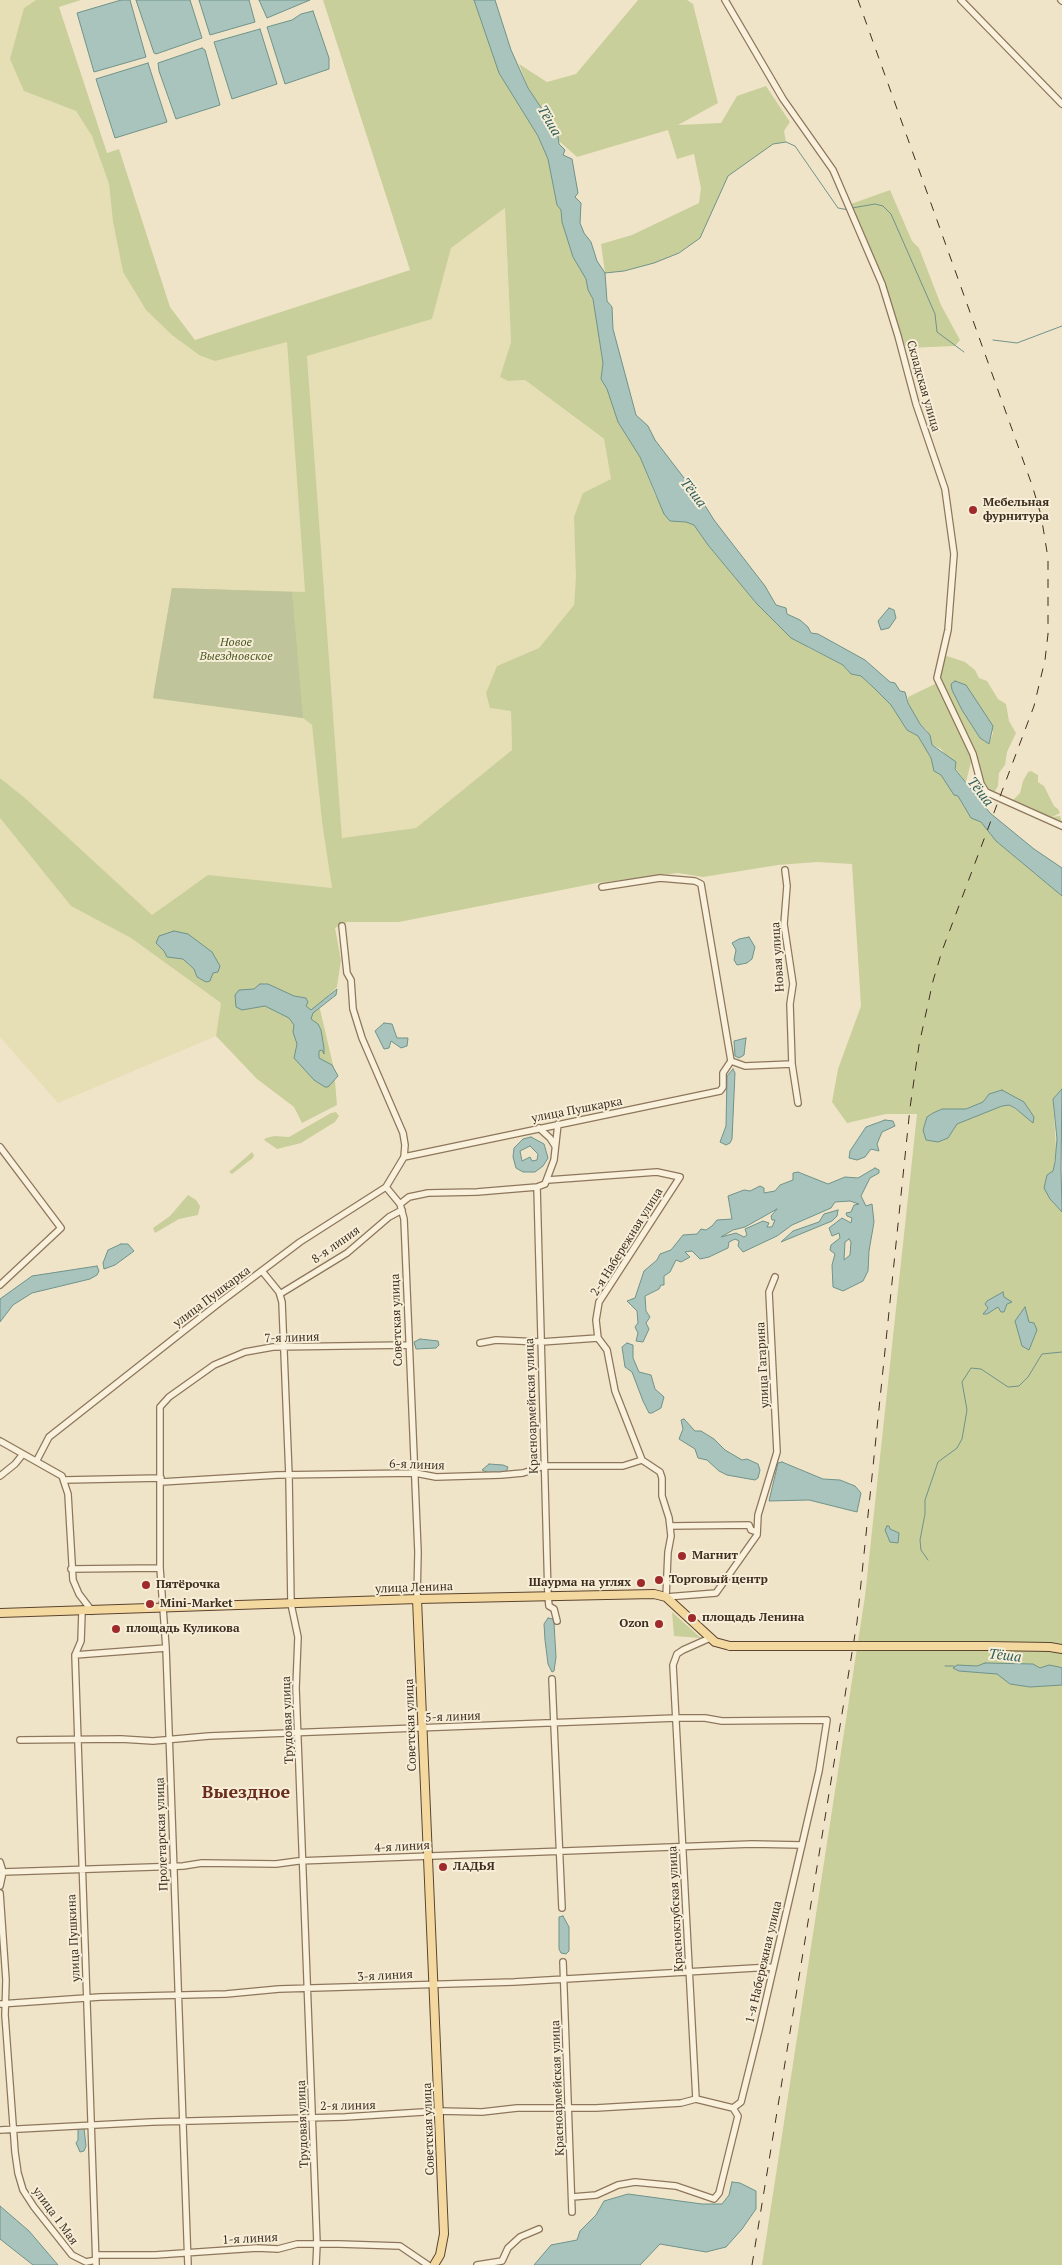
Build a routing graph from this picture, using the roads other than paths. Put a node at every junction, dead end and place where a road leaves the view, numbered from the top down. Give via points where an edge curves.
1 (725, 0) edge
2 (961, 0) edge
3 (1062, 104) edge
4 (1062, 826) edge
5 (785, 870) dead end
6 (602, 887) dead end
7 (342, 926) dead end
8 (731, 1061) junction
9 (792, 1064) junction
10 (798, 1103) dead end
11 (558, 1124) junction
12 (540, 1128) junction
13 (0, 1147) edge
14 (556, 1148) junction
15 (404, 1157) junction
16 (548, 1180) junction
17 (386, 1187) junction
18 (537, 1187) junction
19 (401, 1207) junction
20 (262, 1271) junction
21 (775, 1277) dead end
22 (0, 1285) edge
23 (280, 1294) junction
24 (598, 1338) junction
25 (540, 1342) junction
26 (480, 1343) dead end
27 (409, 1345) junction
28 (284, 1347) junction
29 (162, 1404) joint
30 (0, 1441) edge
31 (23, 1454) junction
32 (37, 1460) junction
33 (642, 1460) junction
34 (544, 1466) junction
35 (415, 1473) junction
36 (0, 1476) edge
37 (289, 1476) junction
38 (64, 1480) junction
39 (161, 1480) junction
40 (670, 1526) junction
41 (757, 1532) junction
42 (160, 1568) junction
43 (71, 1569) junction
44 (548, 1596) junction
45 (666, 1597) junction
46 (417, 1599) junction
47 (291, 1604) junction
48 (162, 1609) junction
49 (82, 1612) junction
50 (92, 1612) junction
51 (0, 1614) edge
52 (557, 1621) dead end
53 (710, 1638) junction
54 (166, 1648) junction
55 (1062, 1650) edge
56 (75, 1655) junction
57 (552, 1679) dead end
58 (676, 1718) junction
59 (827, 1720) joint
60 (554, 1724) junction
61 (423, 1728) junction
62 (298, 1734) junction
63 (77, 1739) junction
64 (20, 1740) dead end
65 (168, 1741) junction
66 (802, 1845) junction
67 (683, 1846) junction
68 (559, 1851) junction
69 (428, 1856) junction
70 (302, 1861) junction
71 (0, 1862) edge
72 (173, 1866) junction
73 (82, 1870) junction
74 (3, 1872) junction
75 (0, 1886) edge
76 (0, 1894) edge
77 (562, 1908) dead end
78 (1, 1915) edge
79 (563, 1962) dead end
80 (772, 1967) junction
81 (689, 1972) junction
82 (564, 1978) junction
83 (434, 1983) junction
84 (307, 1989) junction
85 (178, 1996) junction
86 (87, 1999) junction
87 (3, 2004) edge
88 (696, 2099) junction
89 (568, 2108) junction
90 (733, 2108) junction
91 (439, 2111) junction
92 (312, 2116) junction
93 (183, 2121) junction
94 (91, 2126) junction
95 (0, 2130) edge
96 (13, 2131) junction
97 (572, 2197) junction
98 (572, 2212) dead end
99 (539, 2229) dead end
100 (317, 2244) junction
101 (188, 2253) junction
102 (96, 2260) edge
103 (188, 2265) edge
104 (316, 2265) edge
105 (428, 2265) edge
106 (434, 2265) edge
107 (477, 2265) edge

1 - 4 street, Складская улица via 783,99 833,170 882,284 916,404 945,489 954,554 948,630 937,678 973,754 980,784 986,792 999,799
2 - 3 street
5 - 9 street, Новая улица via 784,924 793,984 790,1004
6 - 8 street via 660,878 695,880 701,884
7 - 15 street via 353,1009 403,1133
8 - 9 street via 745,1066
8 - 11 street, улица Пушкарка via 723,1073 720,1091
9 - 10 street, Новая улица
11 - 12 street, улица Пушкарка
11 - 14 street
12 - 14 street
12 - 15 street, улица Пушкарка
13 - 22 street via 61,1228
14 - 16 street
15 - 17 street, улица Пушкарка
16 - 18 street
16 - 24 street, 2-я Набережная улица via 657,1172 680,1177 600,1302 596,1320
17 - 19 street
17 - 20 street, улица Пушкарка via 300,1242
18 - 19 street, 8-я линия via 428,1193 409,1197
18 - 25 street, Красноармейская улица
19 - 23 street, 8-я линия via 347,1253
19 - 27 street, Советская улица
20 - 23 street
20 - 32 street, улица Пушкарка via 48,1437
21 - 41 street, улица Гагарина via 770,1292 777,1452 758,1515
23 - 28 street, Трудовая улица
24 - 25 street
24 - 33 street, 2-я Набережная улица via 607,1350 615,1391
25 - 26 street via 496,1340
25 - 34 street, Красноармейская улица
27 - 28 street, 7-я линия
27 - 35 street, Советская улица
28 - 29 street, 7-я линия via 245,1352 225,1359
28 - 37 street, Трудовая улица
29 - 39 street, Пролетарская улица via 158,1415
30 - 31 street
31 - 32 street
31 - 36 street
32 - 38 street via 59,1472
33 - 34 street, 6-я линия via 623,1466
33 - 40 street via 660,1472
34 - 35 street, 6-я линия via 523,1473 501,1475 436,1477
34 - 44 street, Красноармейская улица
35 - 37 street, 6-я линия
35 - 46 street, Советская улица
37 - 39 street, 6-я линия
37 - 47 street, Трудовая улица
38 - 39 street, 6-я линия
38 - 43 street via 68,1494
39 - 42 street, Пролетарская улица
40 - 41 street via 749,1525
40 - 45 street
41 - 45 street via 716,1593
42 - 43 street
42 - 48 street, Пролетарская улица
43 - 50 street via 74,1585
44 - 45 main road, улица Ленина via 654,1594
44 - 46 main road, улица Ленина
44 - 52 street, Красноармейская улица
45 - 53 main road
46 - 47 main road, улица Ленина
46 - 61 main road, Советская улица
47 - 48 main road, улица Ленина
47 - 62 street, Трудовая улица via 298,1637
48 - 50 main road
48 - 54 street, Пролетарская улица
49 - 50 main road
49 - 51 main road
49 - 56 street, улица Пушкина via 81,1641
53 - 55 main road, bridge via 730,1646 987,1646
53 - 58 street, Красноклубская улица via 683,1650 674,1659
54 - 56 street
54 - 65 street, Пролетарская улица
56 - 63 street, улица Пушкина
57 - 60 street
58 - 59 street, 5-я линия
58 - 60 street, 5-я линия
58 - 67 street, Красноклубская улица
59 - 66 street, 1-я Набережная улица
60 - 61 street, 5-я линия
60 - 68 street
61 - 62 street, 5-я линия
61 - 69 main road, Советская улица
62 - 65 street, 5-я линия via 209,1736
62 - 70 street, Трудовая улица
63 - 64 street, 5-я линия
63 - 65 street, 5-я линия
63 - 73 street, улица Пушкина
65 - 72 street, Пролетарская улица
66 - 67 street, 4-я линия
66 - 80 street, 1-я Набережная улица
67 - 68 street, 4-я линия
67 - 81 street, Красноклубская улица
68 - 69 street, 4-я линия
68 - 77 street
69 - 70 street, 4-я линия
69 - 83 main road, Советская улица
70 - 72 street, 4-я линия
70 - 84 street, Трудовая улица
71 - 74 street
72 - 73 street, 4-я линия
72 - 85 street, Пролетарская улица
73 - 74 street, 4-я линия
73 - 86 street, улица Пушкина
74 - 75 street
76 - 78 street, улица 1 Мая
78 - 87 street, улица 1 Мая
79 - 82 street, Красноармейская улица
80 - 81 street, 3-я линия
80 - 90 street, 1-я Набережная улица via 741,2102
81 - 82 street, 3-я линия
81 - 88 street, Красноклубская улица
82 - 83 street, 3-я линия
82 - 89 street, Красноармейская улица
83 - 84 street, 3-я линия
83 - 91 main road, Советская улица
84 - 85 street, 3-я линия
84 - 92 street, Трудовая улица
85 - 86 street, 3-я линия
85 - 93 street, Пролетарская улица
86 - 87 street, 3-я линия
86 - 94 street, улица Пушкина
87 - 96 street, улица 1 Мая
88 - 89 street, 2-я линия via 681,2103
88 - 90 street
89 - 91 street, 2-я линия
89 - 97 street, Красноармейская улица
90 - 97 street via 738,2116 719,2193 714,2199 676,2186 635,2182 618,2184 596,2195
91 - 92 street, 2-я линия
91 - 106 main road, Советская улица via 444,2234 440,2255
92 - 93 street, 2-я линия
92 - 100 street, Трудовая улица
93 - 94 street, 2-я линия
93 - 101 street, Пролетарская улица
94 - 96 street, 2-я линия
94 - 102 street, улица Пушкина
95 - 96 street, 2-я линия
96 - 102 street, улица 1 Мая via 18,2173 34,2207 72,2256 86,2262
97 - 98 street, Красноармейская улица
99 - 107 street via 514,2242 502,2261
100 - 101 street, 1-я линия
100 - 104 street, Трудовая улица
100 - 105 street, 1-я линия via 400,2246
101 - 102 street, 1-я линия
101 - 103 street, Пролетарская улица

